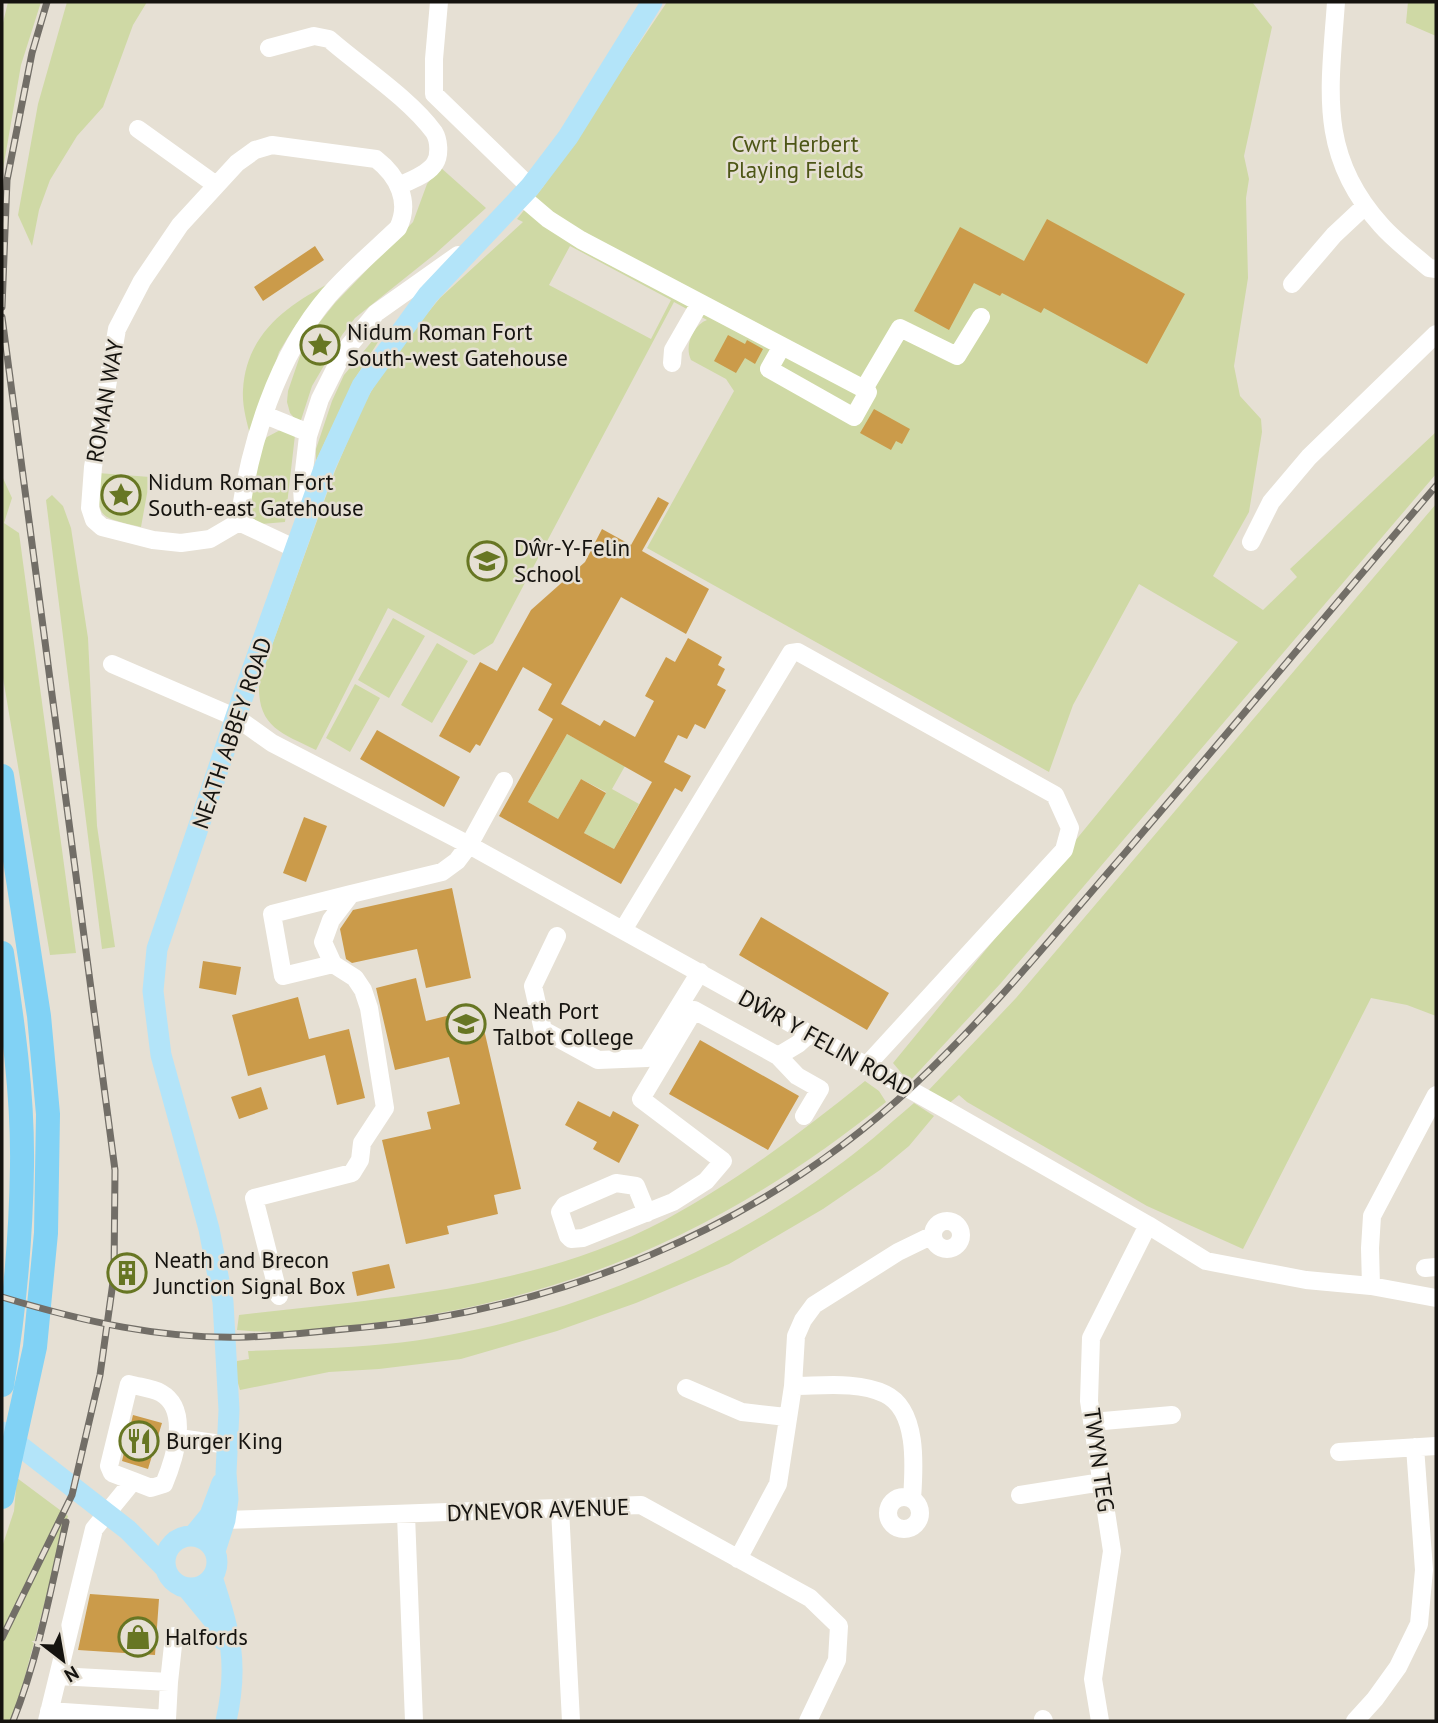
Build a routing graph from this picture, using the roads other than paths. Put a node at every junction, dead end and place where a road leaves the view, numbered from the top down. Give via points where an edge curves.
1 (439, 2) edge
2 (652, 2) edge
3 (1336, 2) edge
4 (269, 48) dead end
5 (138, 129) dead end
6 (216, 185) junction
7 (398, 186) junction
8 (526, 192) junction
9 (1365, 206) junction
10 (478, 241) junction
11 (1436, 269) edge
12 (1292, 284) dead end
13 (700, 303) junction
14 (981, 317) dead end
15 (1436, 334) edge
16 (782, 346) junction
17 (672, 363) dead end
18 (864, 389) junction
19 (265, 415) junction
20 (309, 433) junction
21 (239, 522) junction
22 (305, 526) junction
23 (1251, 542) dead end
24 (296, 549) junction
25 (112, 664) dead end
26 (237, 718) junction
27 (2, 776) edge
28 (504, 781) dead end
29 (469, 845) junction
30 (351, 894) junction
31 (623, 930) junction
32 (557, 936) dead end
33 (2, 953) edge
34 (333, 964) junction
35 (700, 972) junction
36 (809, 1034) junction
37 (778, 1056) junction
38 (866, 1066) junction
39 (1436, 1097) edge
40 (804, 1116) dead end
41 (647, 1213) junction
42 (1148, 1225) junction
43 (933, 1235) dead end
44 (1371, 1286) junction
45 (279, 1296) dead end
46 (1436, 1298) edge
47 (2, 1385) edge
48 (793, 1385) junction
49 (686, 1388) dead end
50 (1172, 1415) dead end
51 (786, 1417) junction
52 (1093, 1422) junction
53 (2, 1432) edge
54 (179, 1438) junction
55 (228, 1445) junction
56 (1436, 1446) edge
57 (1415, 1447) junction
58 (1339, 1452) dead end
59 (226, 1473) junction
60 (1102, 1482) junction
61 (129, 1488) junction
62 (1020, 1495) dead end
63 (2, 1497) edge
64 (912, 1499) dead end
65 (560, 1509) junction
66 (406, 1516) junction
67 (225, 1520) junction
68 (128, 1530) junction
69 (193, 1536) junction
70 (172, 1544) junction
71 (215, 1552) junction
72 (738, 1559) junction
73 (166, 1569) junction
74 (212, 1577) junction
75 (187, 1588) junction
76 (1428, 1627) edge
77 (174, 1636) dead end
78 (233, 1661) junction
79 (58, 1676) junction
80 (169, 1682) junction
81 (48, 1716) edge
82 (1098, 1717) edge
83 (226, 1721) edge
84 (414, 1721) edge
85 (571, 1721) edge
86 (808, 1721) edge
87 (1355, 1721) edge

1 - 8 street via 434,94
2 - 8 main road, NEATH ABBEY ROAD via 568,137
3 - 9 street via 1329,106 1340,163
4 - 7 street via 314,36 329,39 435,134 439,150 435,164
5 - 6 street
6 - 7 street, ROMAN WAY via 246,156 272,145 376,159 388,168
6 - 21 street, ROMAN WAY via 180,225 142,281 117,330 90,508 102,527 181,543 210,539
7 - 19 street via 404,200 398,228 328,296 296,341
8 - 10 main road, NEATH ABBEY ROAD
8 - 13 street via 548,219
9 - 11 street via 1382,227 1429,268
9 - 12 street
10 - 20 street, NEATH ABBEY ROAD via 376,313 343,353 320,398
10 - 22 main road, NEATH ABBEY ROAD via 428,295 362,386 325,466
13 - 16 street
13 - 17 street via 673,350
14 - 18 street via 957,356 900,328
15 - 23 street via 1309,457 1271,502
16 - 18 street
16 - 18 street via 769,369 854,417 868,392
19 - 20 street
19 - 21 street
20 - 22 street, NEATH ABBEY ROAD via 302,488
21 - 24 street
22 - 24 main road, NEATH ABBEY ROAD
24 - 26 main road, NEATH ABBEY ROAD
25 - 26 street, DŴR Y FELIN ROAD
26 - 29 street, DŴR Y FELIN ROAD via 272,743
26 - 55 main road, NEATH ABBEY ROAD via 157,949 153,991 161,1055 209,1229 223,1302
27 - 63 highway via 39,1016 48,1114 46,1233 35,1347
28 - 29 street
29 - 30 street via 442,872
29 - 31 street, DŴR Y FELIN ROAD
30 - 34 street via 331,920 323,942
30 - 34 street via 272,914 284,976
31 - 35 street, DŴR Y FELIN ROAD
31 - 38 street via 791,653 798,652 1055,795 1070,828 1064,850
32 - 35 street via 533,986 543,1030 598,1060 646,1058
33 - 47 highway via 20,1097 23,1166
34 - 45 street via 355,978 363,990 385,1108 362,1143 352,1173 254,1198
35 - 36 street, DŴR Y FELIN ROAD
36 - 37 street
36 - 38 street, DŴR Y FELIN ROAD
37 - 40 street via 797,1076 820,1089
37 - 41 street via 694,1010 641,1099 723,1161 706,1181
38 - 42 street, DŴR Y FELIN ROAD
39 - 44 street via 1372,1216
41 - 41 street via 571,1239 560,1212 565,1205 616,1183 636,1185
42 - 44 street, DŴR Y FELIN ROAD via 1206,1261 1306,1280
42 - 52 street, TWYN TEG via 1091,1338
43 - 48 street via 814,1305 796,1336
44 - 46 street, DŴR Y FELIN ROAD
48 - 51 street
48 - 64 street via 849,1386 887,1394 908,1424 915,1457
49 - 51 street via 742,1412
50 - 52 street
51 - 72 street via 778,1484
52 - 60 street, TWYN TEG
53 - 68 main road
54 - 55 street
54 - 61 street via 164,1484
54 - 61 street via 167,1398 129,1384 109,1462 112,1473
55 - 59 main road, NEATH ABBEY ROAD
56 - 57 street
57 - 58 street
57 - 76 street
59 - 67 main road
59 - 69 main road via 210,1515
60 - 62 street
60 - 82 street, TWYN TEG via 1112,1551 1093,1679
61 - 79 street via 94,1529
65 - 66 street, DYNEVOR AVENUE
65 - 72 street, DYNEVOR AVENUE via 641,1506
65 - 85 street
66 - 67 street, DYNEVOR AVENUE
66 - 84 street
67 - 71 main road
68 - 70 main road
68 - 73 main road
69 - 70 main road
69 - 71 main road via 206,1541
70 - 73 main road
71 - 74 main road
72 - 86 street, DYNEVOR AVENUE via 810,1598 839,1626 837,1660
73 - 75 main road via 174,1582
74 - 75 main road via 201,1586
74 - 78 main road
75 - 78 main road via 215,1622
76 - 87 street
77 - 80 street
78 - 83 main road
79 - 80 street
79 - 81 street
80 - 81 street via 167,1719

